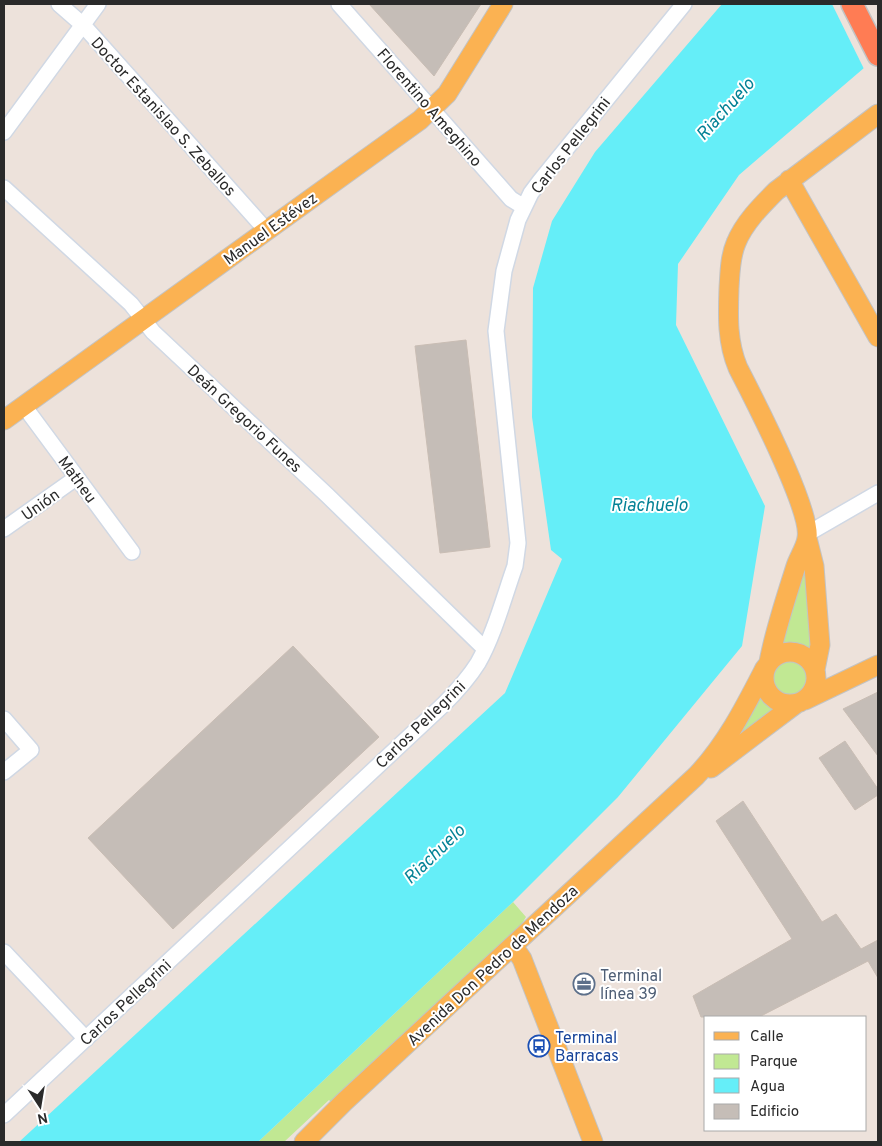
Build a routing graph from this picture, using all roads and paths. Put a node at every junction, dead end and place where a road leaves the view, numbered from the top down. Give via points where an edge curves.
1 (59, 4) edge
2 (98, 4) edge
3 (339, 4) edge
4 (503, 4) edge
5 (684, 4) edge
6 (852, 4) edge
7 (83, 25) junction
8 (878, 55) edge
9 (432, 109) junction
10 (878, 114) edge
11 (4, 132) edge
12 (789, 180) junction
13 (4, 188) edge
14 (524, 207) junction
15 (266, 230) junction
16 (144, 319) junction
17 (878, 337) edge
18 (24, 406) junction
19 (4, 420) edge
20 (76, 478) junction
21 (878, 494) edge
22 (4, 529) edge
23 (807, 536) junction
24 (132, 552) dead end
25 (485, 649) junction
26 (767, 665) junction
27 (878, 666) edge
28 (815, 671) junction
29 (850, 680) junction
30 (799, 702) junction
31 (4, 719) edge
32 (4, 772) edge
33 (682, 790) junction
34 (513, 946) junction
35 (4, 952) edge
36 (86, 1039) junction
37 (4, 1115) edge
38 (304, 1142) edge
39 (593, 1142) edge

1 - 7 street, Doctor Estanislao S. Zeballos
2 - 7 street
3 - 9 street, Florentino Ameghino
4 - 9 main road, Manuel Estévez via 454,83
5 - 14 street, Carlos Pellegrini via 540,181
6 - 8 highway
7 - 11 street
7 - 15 street, Doctor Estanislao S. Zeballos
9 - 14 street, Florentino Ameghino via 511,199
9 - 15 main road, Manuel Estévez
10 - 12 main road
12 - 17 main road
12 - 23 main road via 764,203 736,242 730,268 728,332 735,359 798,499
13 - 16 street, Deán Gregorio Funes
14 - 25 street, Carlos Pellegrini via 504,271 496,331 517,556
15 - 16 main road, Manuel Estévez
16 - 18 main road, Manuel Estévez
16 - 25 street, Deán Gregorio Funes
18 - 19 main road, Manuel Estévez
18 - 20 street, Matheu
20 - 22 street, Unión
20 - 24 street, Matheu
21 - 23 street
23 - 26 main road, Avenida Don Pedro de Mendoza
23 - 28 main road via 814,566 819,636
25 - 36 street, Carlos Pellegrini via 469,677 443,705
26 - 28 main road via 779,654 792,652 808,659
26 - 30 main road via 764,684 769,694 780,702
26 - 33 main road, Avenida Don Pedro de Mendoza via 726,737 706,766
27 - 29 main road
28 - 29 main road via 826,678
28 - 30 main road via 814,689
29 - 30 main road
30 - 33 main road, Avenida Don Pedro de Mendoza
31 - 32 street via 31,750
33 - 34 main road, Avenida Don Pedro de Mendoza
34 - 38 main road, Avenida Don Pedro de Mendoza
34 - 39 main road via 522,959
35 - 36 street
36 - 37 street, Carlos Pellegrini

